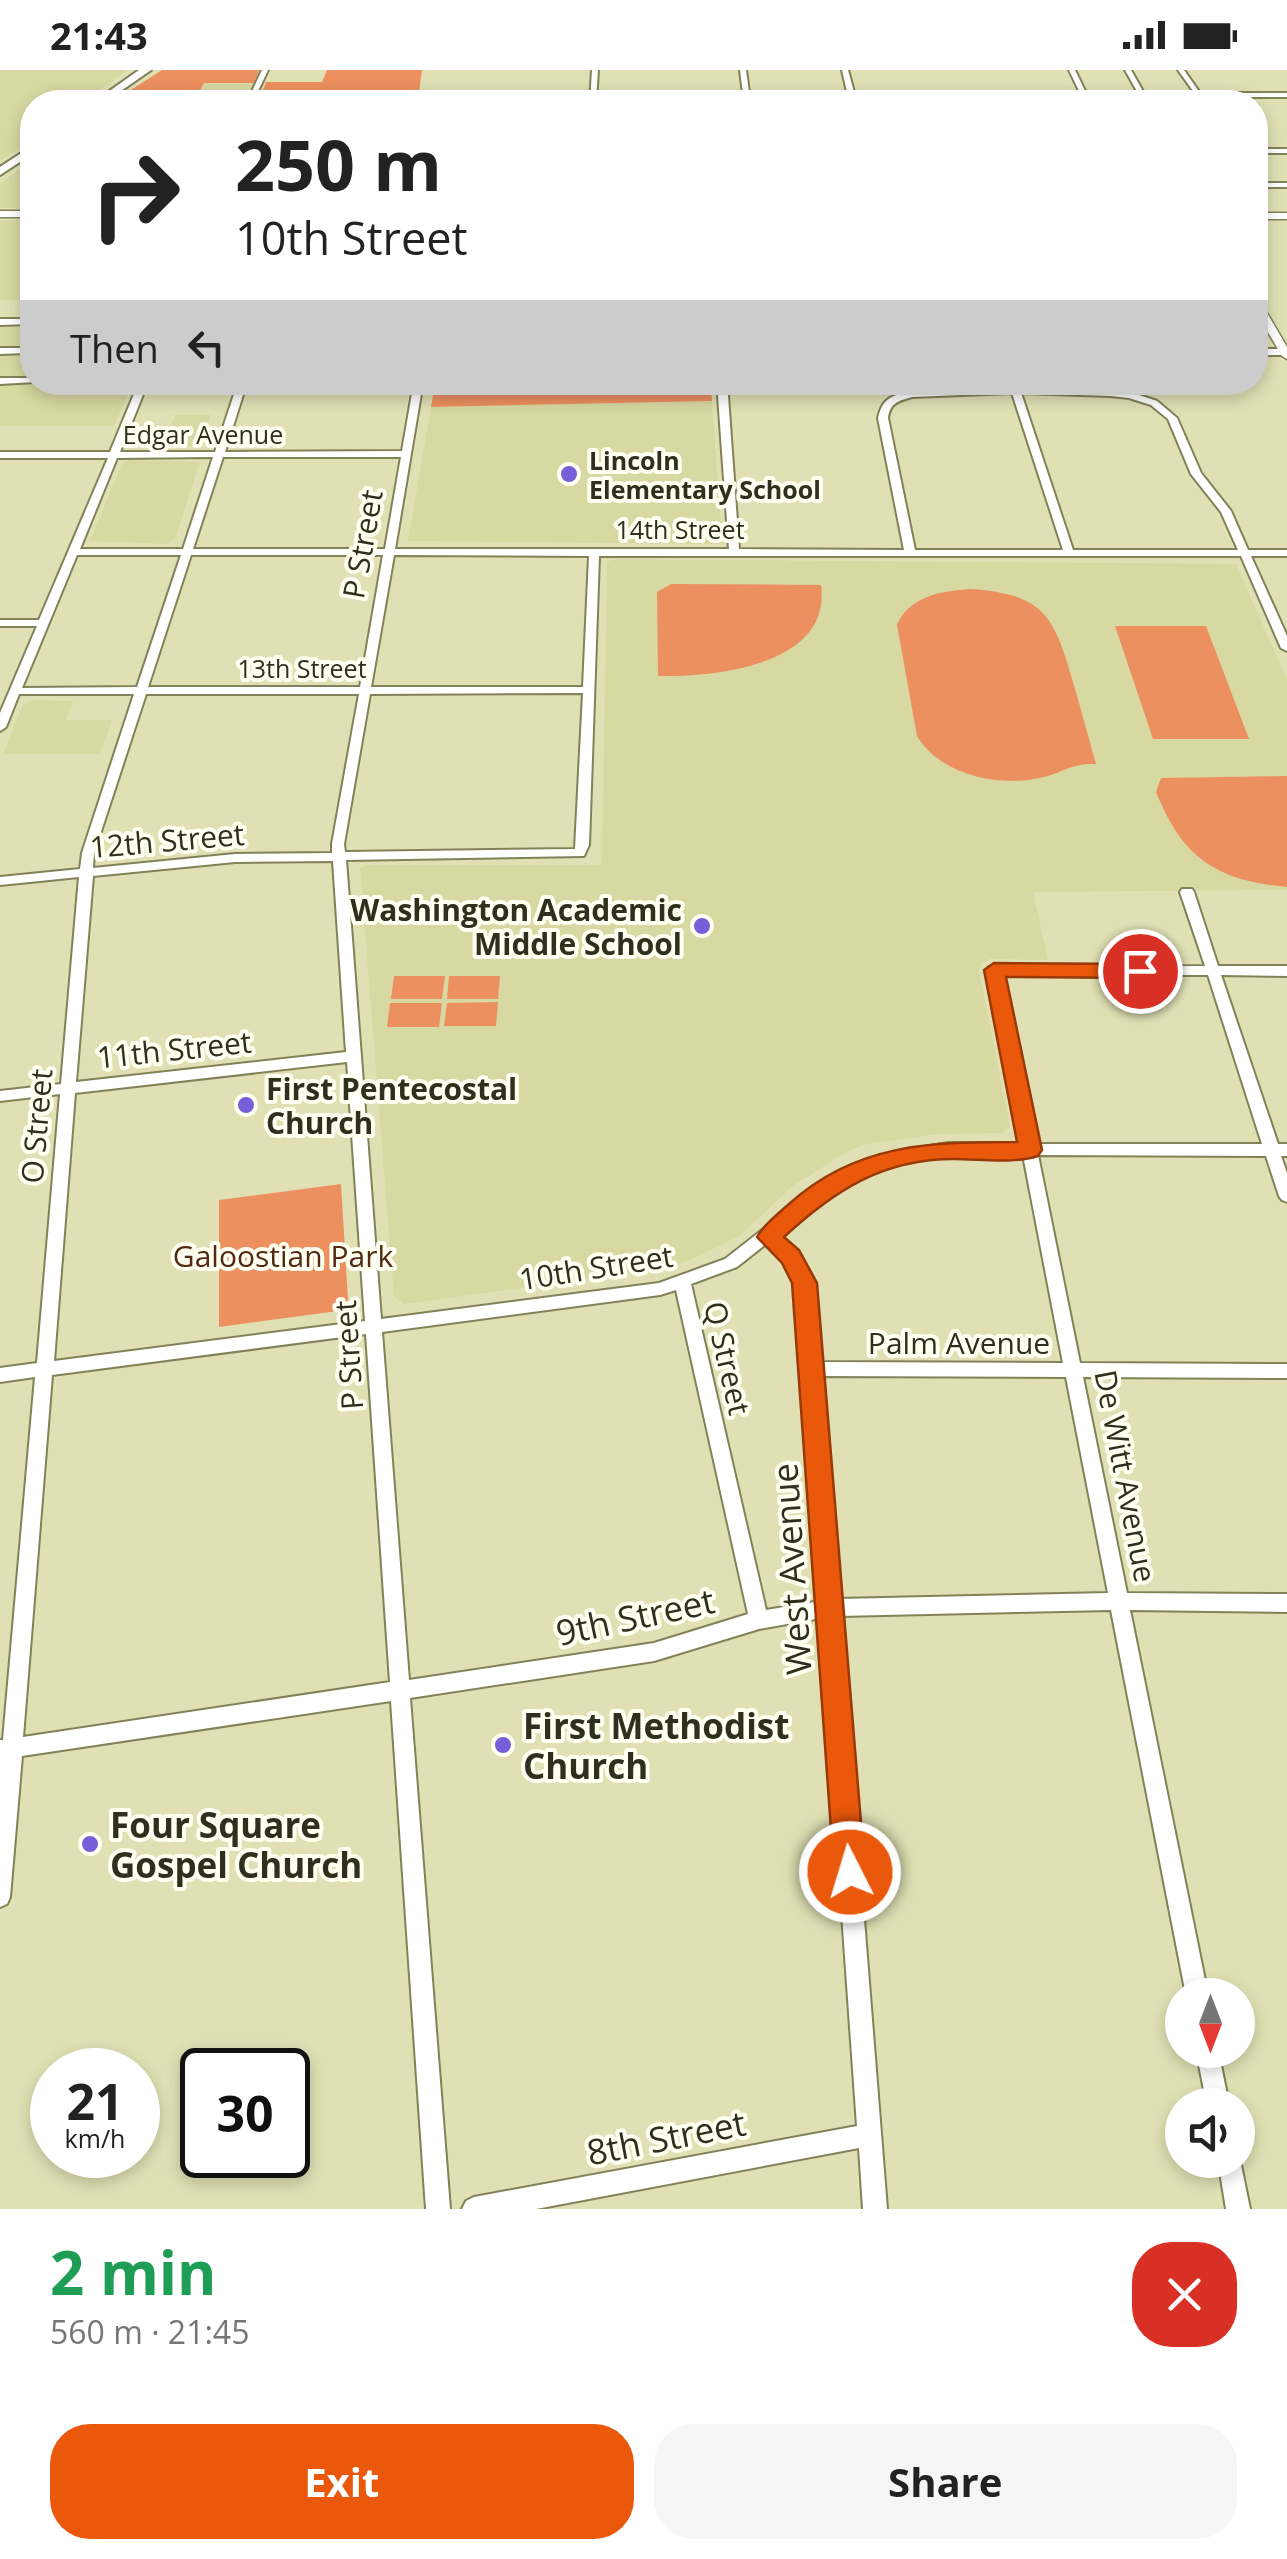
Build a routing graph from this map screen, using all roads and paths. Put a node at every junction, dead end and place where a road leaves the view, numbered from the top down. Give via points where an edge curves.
1 (146, 70) edge
2 (117, 90) edge
3 (1268, 323) edge
4 (1286, 354) edge
5 (139, 395) edge
6 (239, 395) edge
7 (418, 395) edge
8 (723, 395) edge
9 (911, 395) edge
10 (1018, 395) edge
11 (1124, 395) edge
12 (114, 454) junction
13 (220, 454) junction
14 (407, 454) junction
15 (0, 455) edge
16 (594, 551) junction
17 (734, 551) junction
18 (73, 552) junction
19 (186, 552) junction
20 (388, 552) junction
21 (910, 552) junction
22 (1069, 552) junction
23 (1245, 553) junction
24 (1287, 554) edge
25 (44, 623) junction
26 (0, 624) edge
27 (1287, 648) edge
28 (140, 690) junction
29 (364, 690) junction
30 (588, 690) junction
31 (15, 691) junction
32 (0, 727) edge
33 (339, 855) junction
34 (86, 873) junction
35 (0, 881) edge
36 (1187, 892) dead end
37 (1212, 971) junction
38 (1287, 971) edge
39 (354, 1056) junction
40 (67, 1089) junction
41 (0, 1096) edge
42 (1030, 1150) junction
43 (1280, 1150) edge
44 (1287, 1196) edge
45 (768, 1237) junction
46 (683, 1283) junction
47 (374, 1326) junction
48 (812, 1368) junction
49 (44, 1369) junction
50 (1074, 1370) junction
51 (1287, 1371) edge
52 (0, 1374) edge
53 (1120, 1601) junction
54 (1287, 1602) edge
55 (829, 1608) junction
56 (759, 1620) junction
57 (400, 1690) junction
58 (6, 1749) edge
59 (0, 1898) edge
60 (1194, 1978) edge
61 (870, 2135) junction
62 (1232, 2178) edge
63 (438, 2209) edge
64 (474, 2209) edge
65 (875, 2209) edge
66 (1238, 2209) edge

1 - 2 main road
3 - 4 street
5 - 12 street
6 - 13 street, O Street
7 - 14 street, P Street
8 - 17 street
9 - 21 street via 888,404 883,418
10 - 22 street
11 - 23 street via 1162,407 1172,418 1196,474 1226,511
12 - 13 street, Edgar Avenue
12 - 15 street, Edgar Avenue
12 - 18 street
13 - 14 street, Edgar Avenue
13 - 19 street, O Street
14 - 20 street, P Street
16 - 17 street, 14th Street
16 - 20 street, 14th Street
16 - 30 street
17 - 21 street, 14th Street
18 - 19 street, 14th Street
18 - 25 street
19 - 20 street, 14th Street
19 - 28 street, O Street
20 - 29 street, P Street
21 - 22 street, 14th Street
22 - 23 street, 14th Street
23 - 24 street, 14th Street
23 - 27 street
25 - 26 street
25 - 31 street
28 - 29 street, 13th Street
28 - 31 street, 13th Street
28 - 34 street, O Street
29 - 30 street, 13th Street
29 - 33 street, P Street
30 - 33 street, 12th Street via 579,853
31 - 32 street
33 - 34 street, 12th Street
33 - 39 street, P Street
34 - 35 street, 12th Street
34 - 40 street, O Street
36 - 37 street
37 - 38 street
37 - 42 street, De Witt Avenue via 994,970
37 - 43 street
39 - 40 street, 11th Street
39 - 47 street, P Street
40 - 41 street, 11th Street
40 - 49 street, O Street
42 - 43 street, 10th Street
42 - 45 street, 10th Street via 930,1150 881,1160 817,1192
42 - 50 street, De Witt Avenue
43 - 44 street
45 - 46 street, 10th Street via 732,1263
45 - 48 street, West Avenue via 791,1256 804,1283
46 - 47 street, 10th Street
46 - 56 street, Q Street
47 - 49 street, 10th Street
47 - 57 street, P Street
48 - 50 street, Palm Avenue
48 - 55 street, West Avenue
49 - 52 street, 10th Street
49 - 58 street, O Street
50 - 51 street, Palm Avenue
50 - 53 street, De Witt Avenue
53 - 54 street, 9th Street
53 - 55 street, 9th Street
53 - 60 street, De Witt Avenue
55 - 56 street, 9th Street
55 - 61 street, West Avenue
56 - 57 street, 9th Street via 654,1652
57 - 58 street, 9th Street
57 - 63 street, P Street
58 - 59 street, O Street
61 - 64 street, 8th Street
61 - 65 street, West Avenue
62 - 66 street

